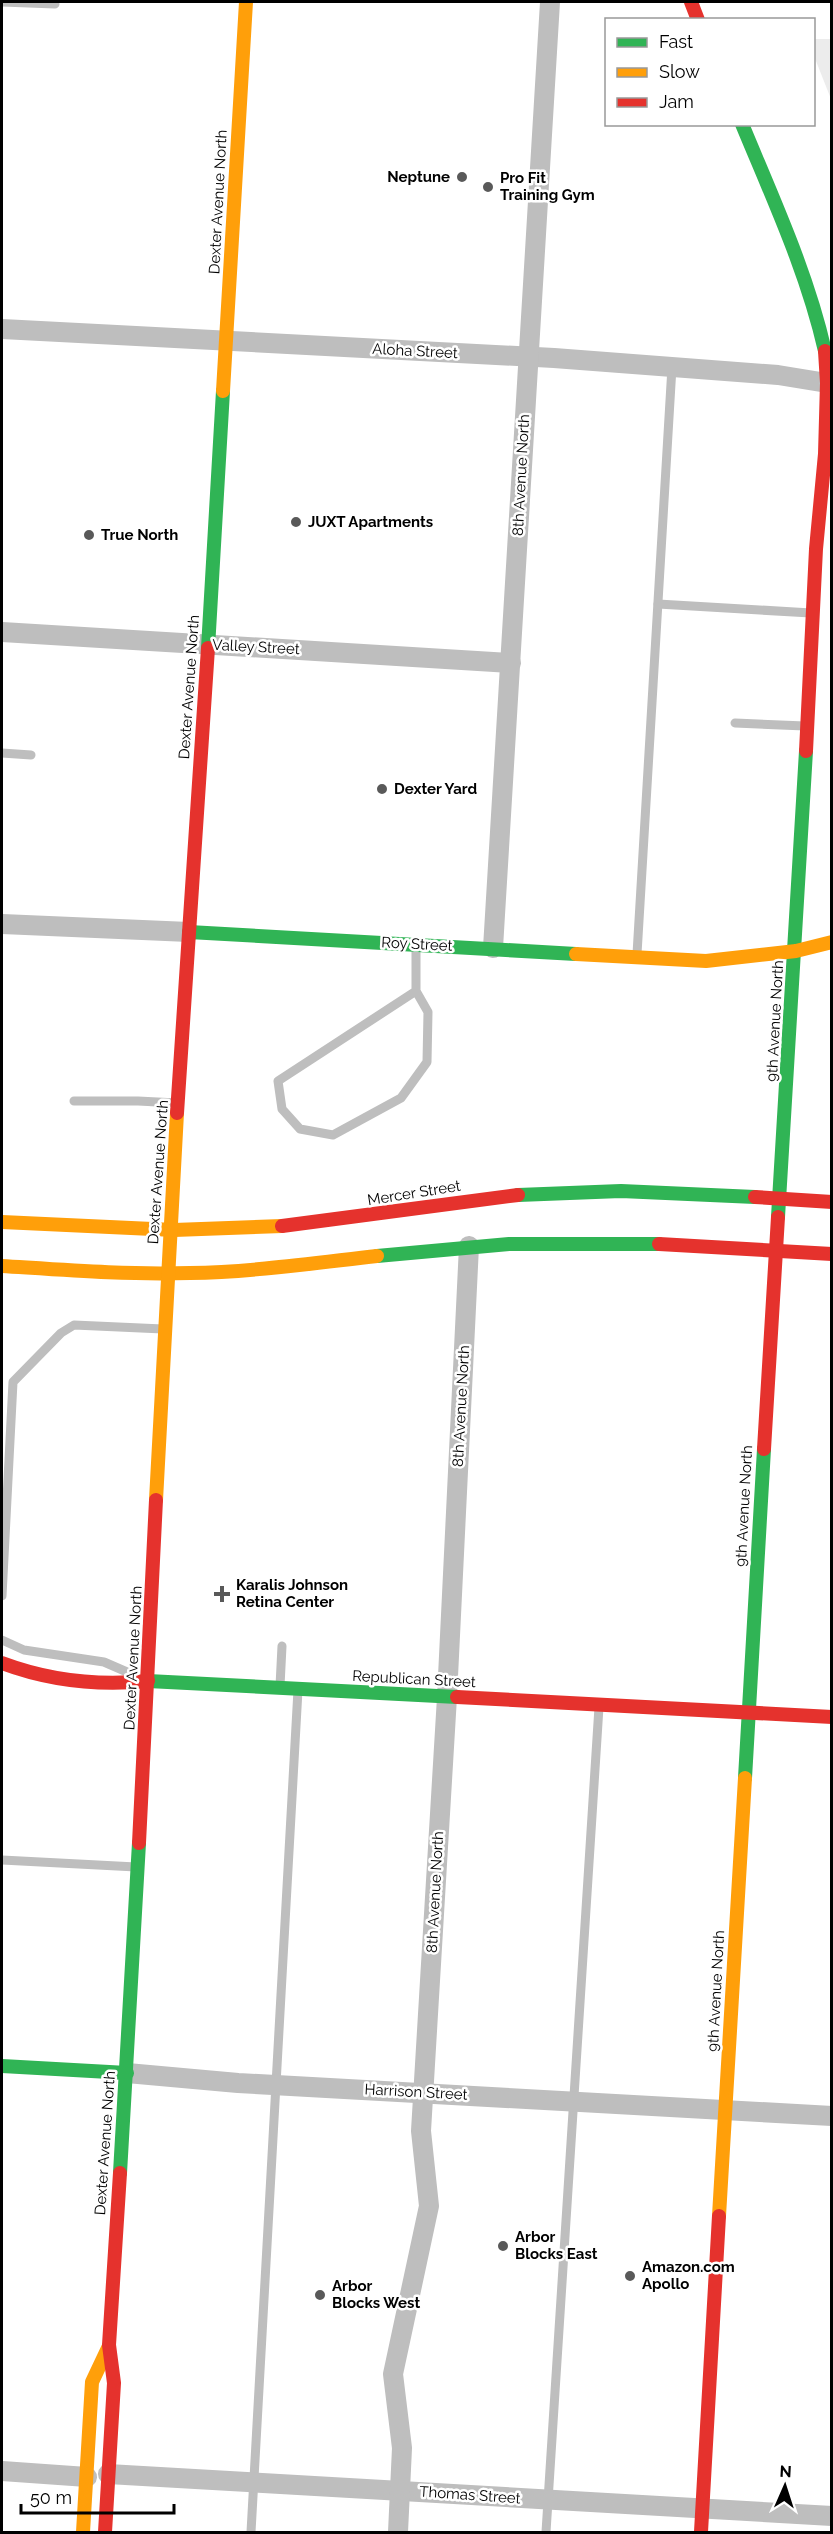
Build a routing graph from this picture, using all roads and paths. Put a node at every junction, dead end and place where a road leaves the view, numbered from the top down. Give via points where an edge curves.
1 (2, 2) edge
2 (246, 2) edge
3 (550, 2) edge
4 (691, 2) edge
5 (55, 4) dead end
6 (697, 18) edge
7 (743, 126) edge
8 (3, 329) edge
9 (227, 341) junction
10 (528, 357) junction
11 (672, 367) junction
12 (827, 383) junction
13 (827, 483) edge
14 (826, 516) edge
15 (658, 604) junction
16 (813, 613) junction
17 (2, 632) edge
18 (208, 644) junction
19 (511, 663) junction
20 (735, 723) dead end
21 (807, 726) junction
22 (2, 753) edge
23 (31, 755) dead end
24 (2, 924) edge
25 (189, 932) junction
26 (831, 942) edge
27 (416, 944) junction
28 (493, 948) junction
29 (796, 951) junction
30 (637, 958) junction
31 (416, 991) junction
32 (74, 1101) dead end
33 (179, 1104) junction
34 (780, 1199) junction
35 (831, 1202) edge
36 (2, 1222) edge
37 (171, 1230) junction
38 (469, 1246) junction
39 (776, 1251) junction
40 (831, 1254) edge
41 (2, 1266) edge
42 (169, 1273) junction
43 (166, 1329) junction
44 (2, 1596) edge
45 (2, 1640) edge
46 (282, 1646) dead end
47 (2, 1663) edge
48 (148, 1682) junction
49 (280, 1688) junction
50 (298, 1689) junction
51 (447, 1697) junction
52 (600, 1705) junction
53 (749, 1713) junction
54 (831, 1717) edge
55 (2, 1860) edge
56 (138, 1867) junction
57 (2, 2066) edge
58 (127, 2073) junction
59 (278, 2085) junction
60 (423, 2093) junction
61 (575, 2101) junction
62 (725, 2110) junction
63 (831, 2116) edge
64 (109, 2345) junction
65 (2, 2472) edge
66 (108, 2474) junction
67 (87, 2477) junction
68 (254, 2482) junction
69 (400, 2490) junction
70 (548, 2499) junction
71 (702, 2510) junction
72 (831, 2517) edge
73 (83, 2532) edge
74 (105, 2532) edge
75 (251, 2532) edge
76 (398, 2532) edge
77 (546, 2532) edge
78 (701, 2532) edge

1 - 5 lane
2 - 9 main road, Dexter Avenue North
3 - 10 street, 8th Avenue North
4 - 6 main road
7 - 12 main road, 9th Avenue North via 812,297 826,355
8 - 9 street, Aloha Street
9 - 10 street, Aloha Street
9 - 18 main road, Dexter Avenue North
10 - 11 street, Aloha Street
10 - 19 street, 8th Avenue North
11 - 12 street, Aloha Street
11 - 15 lane
12 - 13 main road, 9th Avenue North
13 - 14 main road, 9th Avenue North
14 - 16 main road, 9th Avenue North
15 - 16 lane
15 - 30 lane
16 - 21 main road, 9th Avenue North
17 - 18 street, Valley Street
18 - 19 street, Valley Street
18 - 25 main road, Dexter Avenue North
19 - 28 street, 8th Avenue North
20 - 21 lane
21 - 29 main road, 9th Avenue North
22 - 23 lane
24 - 25 street, Roy Street
25 - 27 main road, Roy Street
25 - 33 main road, Dexter Avenue North
26 - 29 main road, Roy Street
27 - 28 main road, Roy Street
27 - 31 lane
28 - 30 main road, Roy Street
29 - 30 main road, Roy Street via 706,961
29 - 34 main road, 9th Avenue North
31 - 31 lane via 278,1081 282,1109 300,1130 333,1135 401,1098 427,1062 428,1012
32 - 33 lane
33 - 37 main road, Dexter Avenue North
34 - 35 main road, Mercer Street
34 - 37 main road, Mercer Street via 621,1191 550,1192 332,1221
34 - 39 main road, 9th Avenue North
36 - 37 main road, Mercer Street
37 - 42 main road, Dexter Avenue North
38 - 39 main road via 607,1243
38 - 42 main road via 287,1267
38 - 51 street, 8th Avenue North
39 - 40 main road
39 - 53 main road, 9th Avenue North
41 - 42 main road
42 - 43 main road, Dexter Avenue North
43 - 44 lane via 74,1325 61,1333 13,1382
43 - 48 main road, Dexter Avenue North
45 - 48 lane, Republican Street via 39,1654 104,1662
46 - 49 lane
47 - 48 main road via 76,1683
48 - 49 main road, Republican Street
48 - 56 main road, Dexter Avenue North
49 - 50 main road, Republican Street
50 - 51 main road, Republican Street
50 - 59 lane
51 - 52 main road, Republican Street
51 - 60 street, 8th Avenue North
52 - 53 main road, Republican Street
52 - 61 lane
53 - 54 main road, Republican Street
53 - 62 main road, 9th Avenue North
55 - 56 lane
56 - 58 main road, Dexter Avenue North
57 - 58 main road, Harrison Street
58 - 59 street, Harrison Street
58 - 64 main road, Dexter Avenue North
59 - 60 street, Harrison Street
59 - 68 lane
60 - 61 street, Harrison Street
60 - 69 street, 8th Avenue North via 421,2131 429,2206 393,2374 402,2448
61 - 62 street, Harrison Street
61 - 70 lane
62 - 63 street, Harrison Street
62 - 71 main road, 9th Avenue North
64 - 66 main road, Dexter Avenue North via 114,2383
64 - 67 main road, Dexter Avenue North via 92,2382
65 - 67 street
66 - 68 street, Thomas Street
66 - 74 main road, Dexter Avenue North
67 - 73 main road, Dexter Avenue North
68 - 69 street, Thomas Street
68 - 75 lane
69 - 70 street, Thomas Street
69 - 76 street, 8th Avenue North
70 - 71 street, Thomas Street
70 - 77 lane
71 - 72 street, Thomas Street
71 - 78 main road, 9th Avenue North

